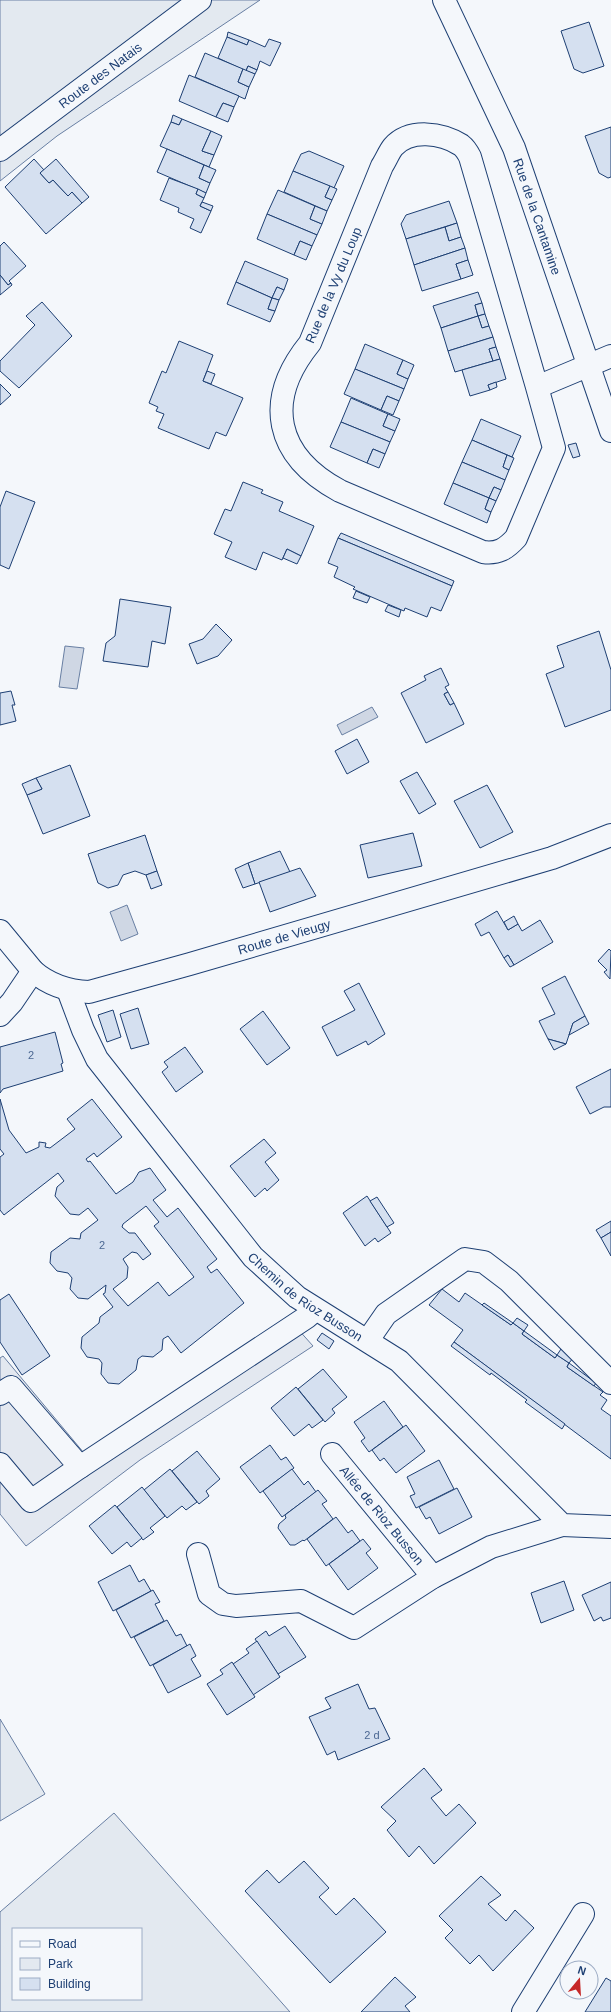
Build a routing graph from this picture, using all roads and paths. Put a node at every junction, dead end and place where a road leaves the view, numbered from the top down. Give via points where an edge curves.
1 (200, 0) edge
2 (443, 3) edge
3 (0, 150) edge
4 (611, 356) edge
5 (588, 365) junction
6 (537, 386) junction
7 (611, 431) edge
8 (611, 826) edge
9 (611, 835) edge
10 (589, 844) junction
11 (0, 931) edge
12 (33, 971) junction
13 (68, 990) junction
14 (0, 1015) edge
15 (315, 1310) junction
16 (368, 1340) junction
17 (607, 1373) edge
18 (0, 1394) edge
19 (332, 1454) dead end
20 (0, 1464) edge
21 (80, 1467) junction
22 (562, 1525) junction
23 (611, 1528) edge
24 (198, 1554) dead end
25 (433, 1576) junction
26 (583, 1914) dead end
27 (523, 2012) edge

1 - 3 street, Route des Natais
2 - 5 street, Rue de la Cantamine via 464,38 514,148
4 - 5 street
5 - 6 street
5 - 7 street, Rue de la Cantamine
6 - 6 street, Rue de la Vy du Loup via 470,157 462,146 444,138 423,134 407,137 393,147 382,166 310,343 298,358 287,381 281,403 282,425 291,449 321,481 340,492 482,552 493,553 506,548 516,538 554,448
8 - 10 street, Route de Vieugy
9 - 10 street, Route de Vieugy
10 - 13 street, Route de Vieugy via 552,858 190,964 89,992
11 - 12 street, Route de Vieugy
12 - 13 street, Route de Vieugy
12 - 14 street
13 - 15 street, Chemin de Rioz Busson via 97,1059 253,1257
15 - 16 street, Chemin de Rioz Busson
15 - 21 street
16 - 17 street via 386,1314 465,1259 484,1262 509,1281
16 - 22 street, Chemin de Rioz Busson via 399,1361
18 - 21 street via 11,1386
19 - 25 street, Allée de Rioz Busson
20 - 21 street via 31,1501
22 - 23 street
22 - 25 street, Allée de Rioz Busson via 491,1547
24 - 25 street, Allée de Rioz Busson via 209,1594 223,1604 236,1606 301,1601 354,1628
26 - 27 street

